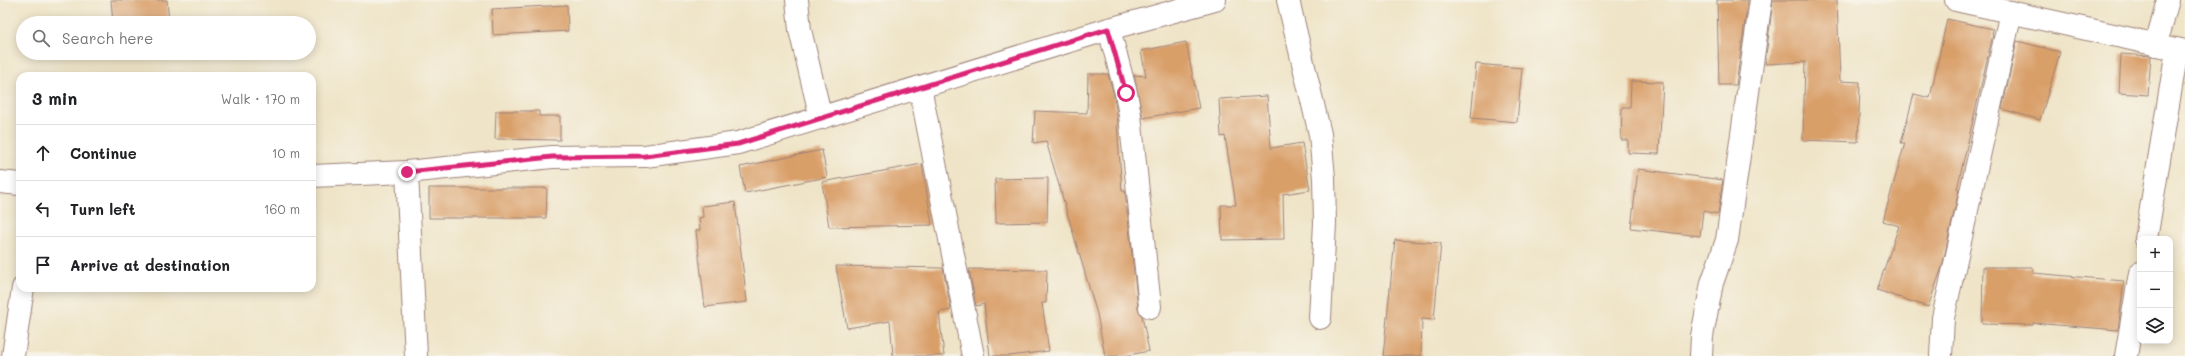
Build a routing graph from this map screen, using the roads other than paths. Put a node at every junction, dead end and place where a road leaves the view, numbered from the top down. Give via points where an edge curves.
1 (797, 0) edge
2 (1215, 0) edge
3 (1288, 0) edge
4 (1761, 0) edge
5 (1956, 0) edge
6 (2168, 0) edge
7 (2011, 12) junction
8 (1108, 29) junction
9 (2173, 49) edge
10 (920, 86) junction
11 (821, 118) junction
12 (407, 172) junction
13 (316, 176) edge
14 (0, 182) edge
15 (16, 184) edge
16 (2146, 236) edge
17 (2137, 291) edge
18 (22, 292) edge
19 (1150, 307) dead end
20 (1320, 318) dead end
21 (13, 356) edge
22 (416, 356) edge
23 (972, 356) edge
24 (1701, 356) edge
25 (1941, 356) edge
26 (2126, 356) edge

1 - 11 street via 800,30
2 - 8 street
3 - 20 street via 1320,134 1326,223
4 - 24 street via 1727,240 1712,283
5 - 7 street
6 - 9 street
7 - 9 street
7 - 25 street via 1943,318
8 - 10 street
8 - 19 street via 1130,115
9 - 16 street
10 - 11 street
10 - 23 street
11 - 12 street via 738,144 645,156 552,157
12 - 13 street
12 - 22 street
14 - 15 street
17 - 26 street
18 - 21 street

